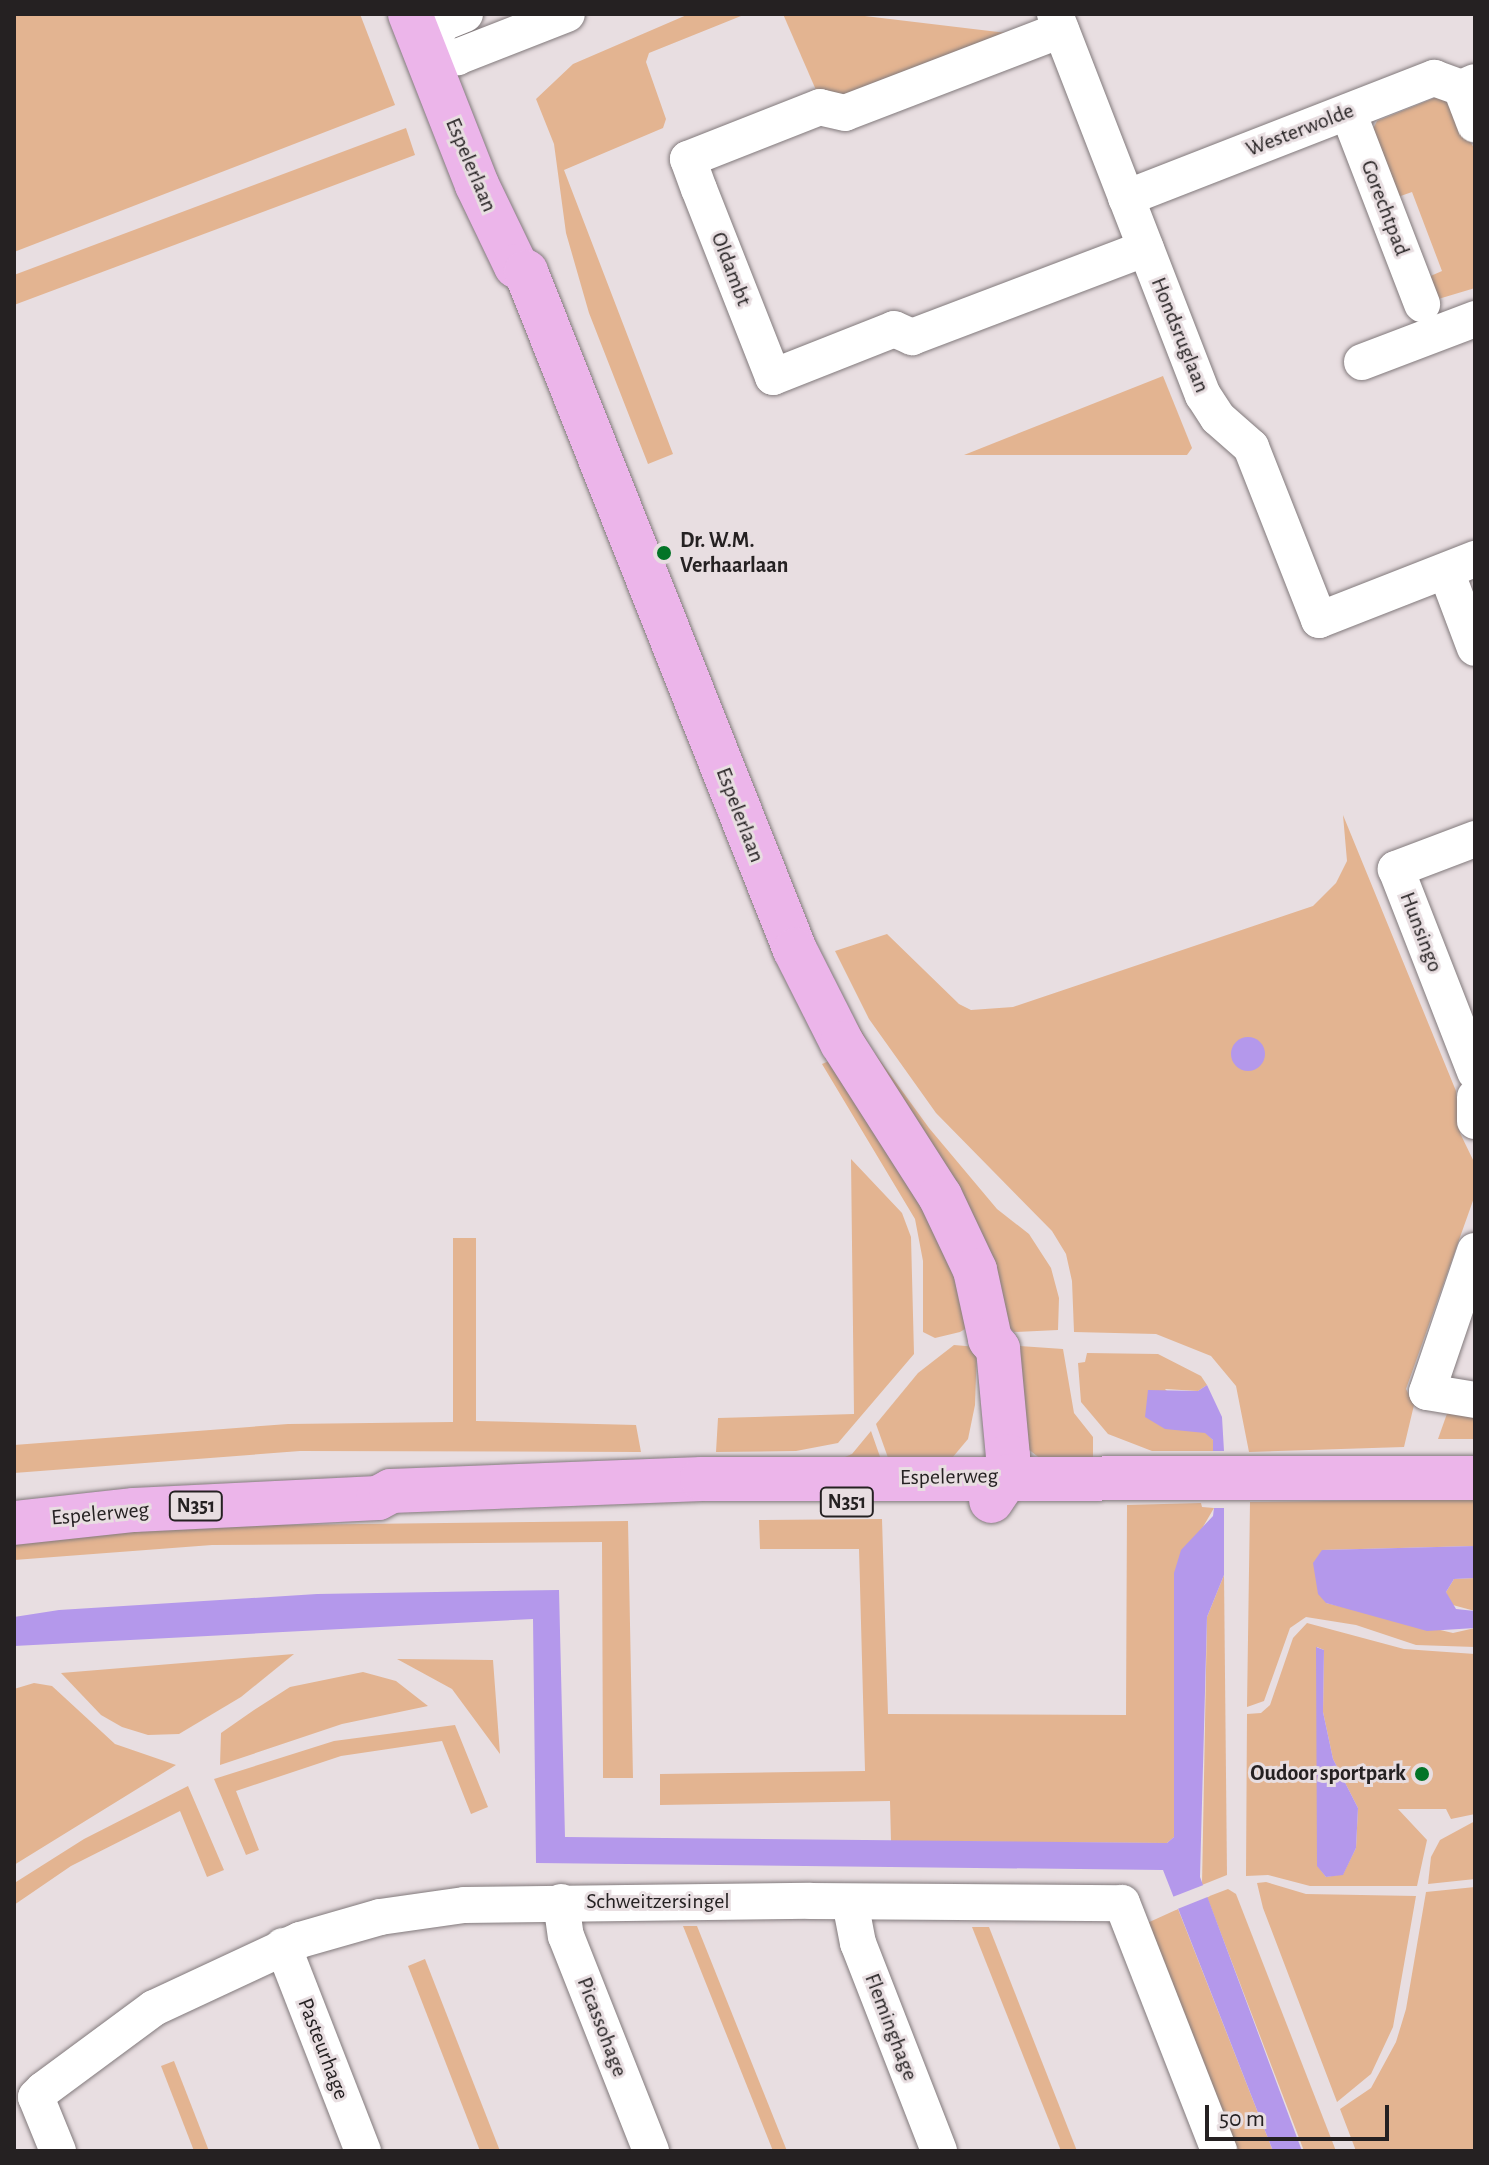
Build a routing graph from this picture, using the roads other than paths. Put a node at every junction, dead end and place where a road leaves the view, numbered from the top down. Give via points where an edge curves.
1 (567, 14) edge
2 (1058, 22) edge
3 (440, 29) edge
4 (1468, 85) edge
5 (1348, 112) junction
6 (1475, 124) edge
7 (1126, 198) junction
8 (1146, 248) junction
9 (1422, 304) dead end
10 (1475, 319) edge
11 (1362, 362) dead end
12 (1460, 565) edge
13 (1475, 648) edge
14 (1475, 839) edge
15 (1475, 1072) edge
16 (1475, 1097) edge
17 (1475, 1121) edge
18 (1475, 1251) edge
19 (1475, 1400) edge
20 (1475, 1478) edge
21 (992, 1485) junction
22 (1249, 1487) junction
23 (1475, 1491) edge
24 (14, 1523) edge
25 (561, 1902) junction
26 (850, 1902) junction
27 (283, 1946) junction
28 (58, 2151) edge
29 (363, 2151) edge
30 (651, 2151) edge
31 (939, 2151) edge
32 (1219, 2151) edge

1 - 3 street
2 - 7 street, Hondsruglaan
2 - 8 street, Oldambt via 845,113 820,107 688,159 749,316 773,377 894,329 912,337
3 - 21 main road, Espelerlaan via 477,185 516,266 526,272 779,915 842,1043 959,1232 982,1293 990,1339 985,1349
4 - 5 street, Westerwolde via 1434,78
4 - 6 street
5 - 7 street, Westerwolde
5 - 9 street, Gorechtpad
7 - 8 street, Hondsruglaan
8 - 12 street, Hondsruglaan via 1210,408 1251,447 1319,620
10 - 11 street
12 - 13 street
14 - 15 street, Hunsingo via 1396,869
16 - 17 street
18 - 19 street via 1427,1392
20 - 22 main road, Espelerweg / N351
21 - 22 main road, Espelerweg / N351
21 - 24 main road, Espelerweg / N351 via 390,1506 378,1498 134,1510
22 - 23 main road, Espelerweg / N351
25 - 26 street, Schweitzersingel
25 - 27 street, Schweitzersingel via 411,1912
25 - 30 street, Picassohage via 566,1936
26 - 31 street, Fleminghage via 858,1943
26 - 32 street, Schweitzersingel via 1122,1903
27 - 28 street, Schweitzersingel via 154,2008 43,2090 36,2097
27 - 29 street, Pasteurhage

